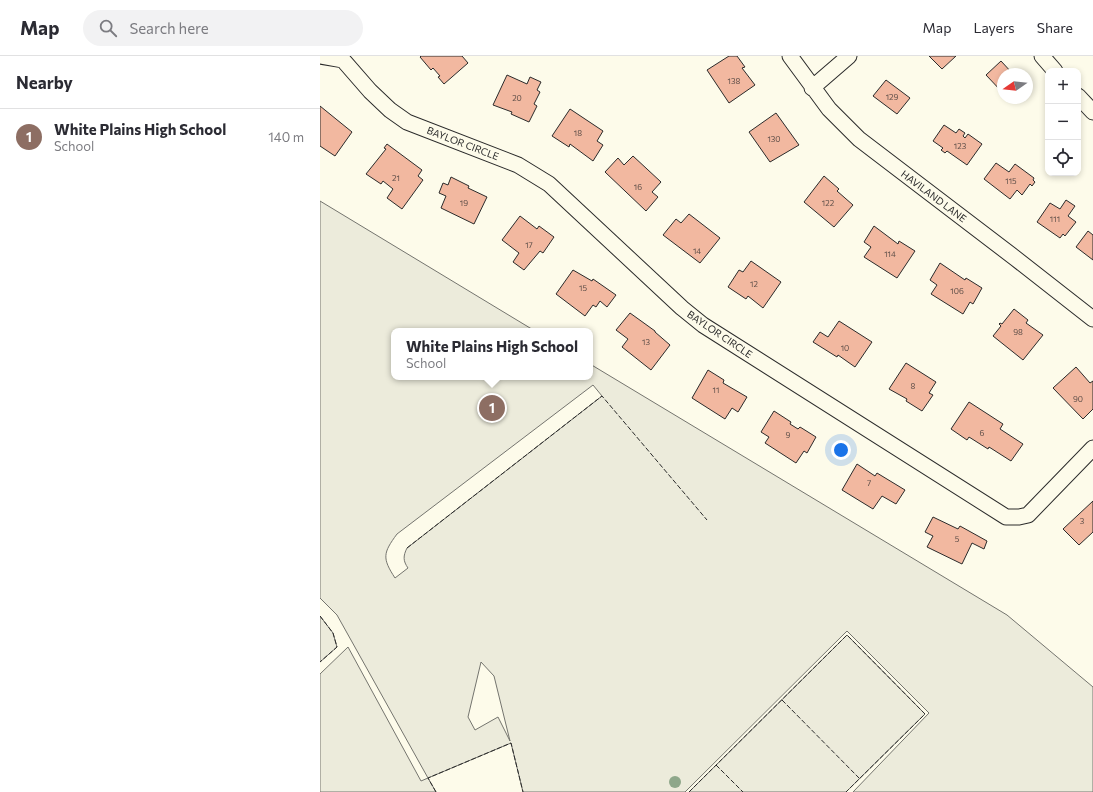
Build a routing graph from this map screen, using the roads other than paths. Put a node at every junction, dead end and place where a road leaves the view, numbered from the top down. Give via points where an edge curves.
1 (320, 56) edge
2 (790, 56) edge
3 (849, 56) edge
4 (1042, 56) edge
5 (345, 58) edge
6 (1053, 68) edge
7 (812, 88) junction
8 (1081, 99) edge
9 (1093, 112) edge
10 (1093, 319) edge
11 (1093, 448) edge

1 - 5 street
2 - 7 street, HAVILAND LANE
3 - 7 street
4 - 6 street
5 - 11 street, BAYLOR CIRCLE via 370,91 407,122 518,165 549,184 703,325 1006,517 1019,518 1028,515
7 - 10 street, HAVILAND LANE via 859,139
8 - 9 street

